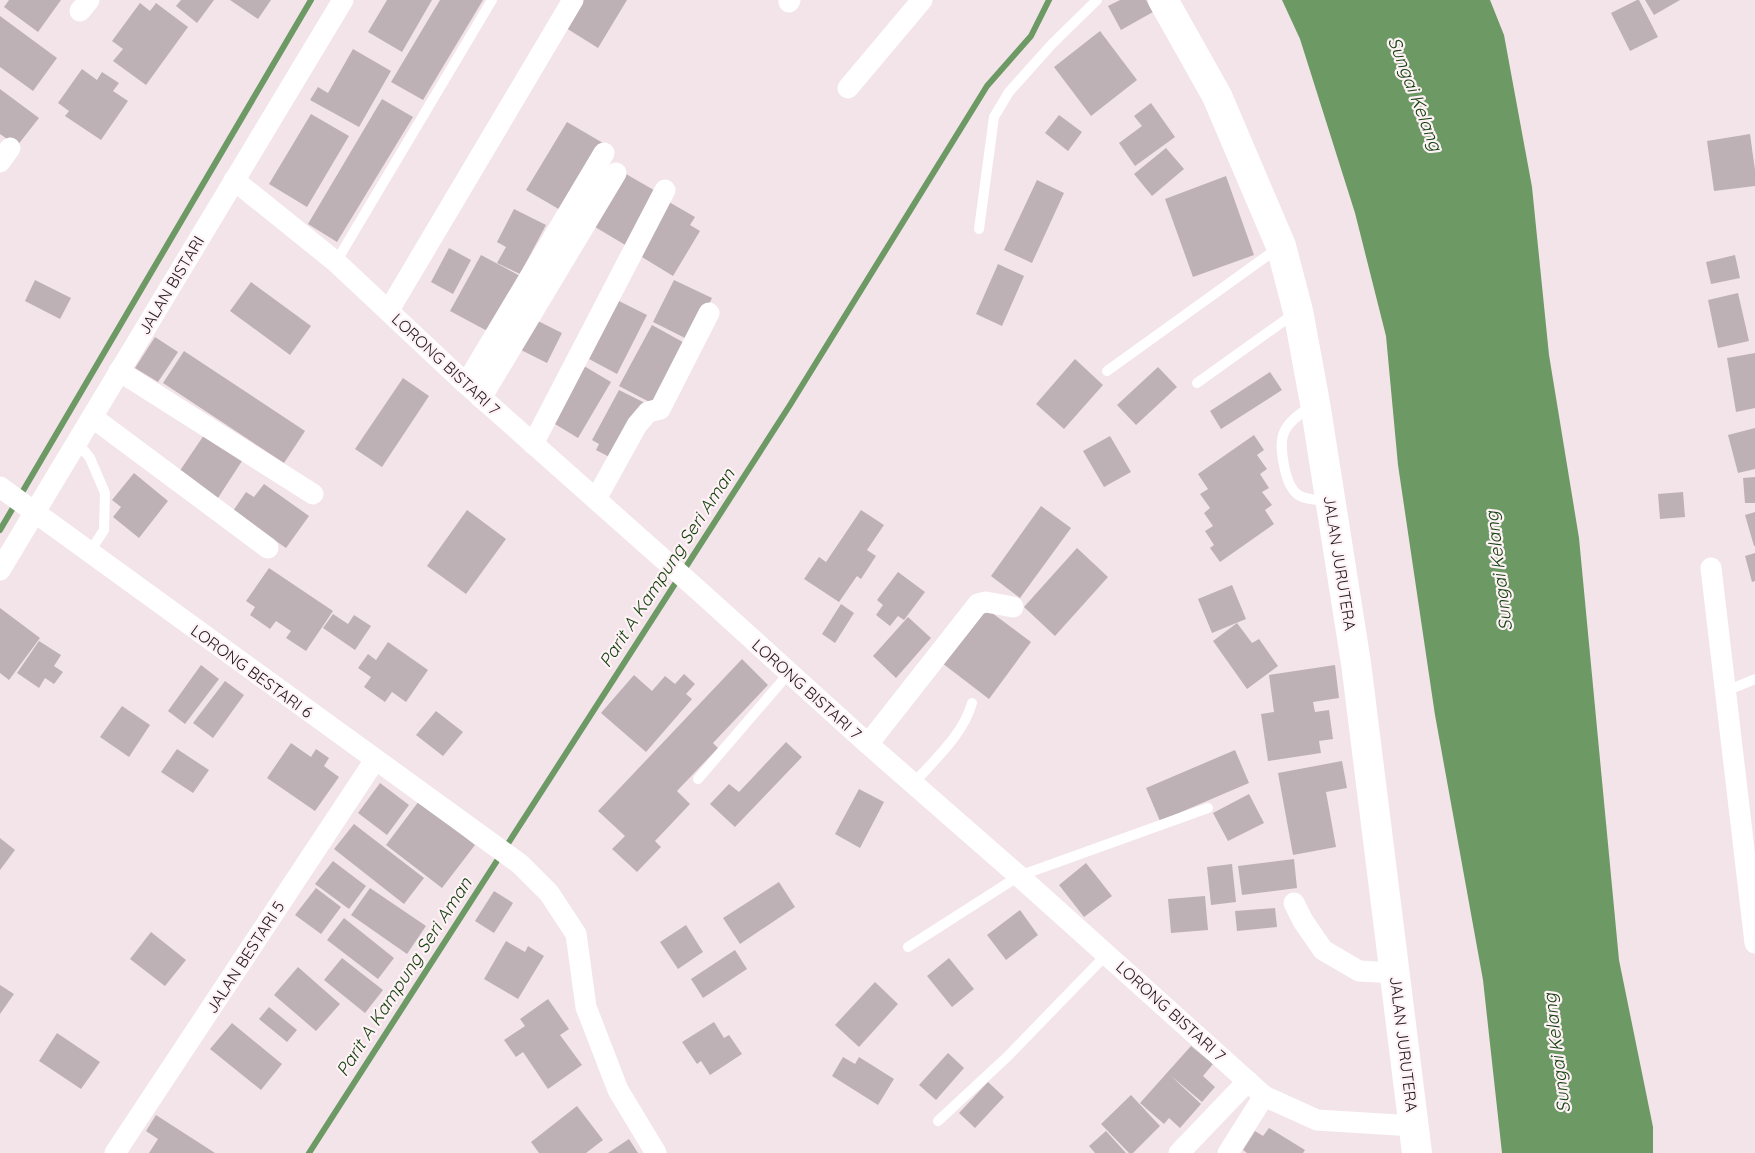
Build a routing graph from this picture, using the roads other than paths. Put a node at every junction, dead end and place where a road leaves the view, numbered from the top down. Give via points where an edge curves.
1 (343, 0) edge
2 (492, 0) edge
3 (573, 0) edge
4 (922, 0) edge
5 (1097, 0) edge
6 (1163, 0) edge
7 (848, 88) dead end
8 (604, 153) dead end
9 (616, 173) dead end
10 (234, 180) junction
11 (665, 190) dead end
12 (979, 230) dead end
13 (1281, 246) junction
14 (336, 262) junction
15 (389, 310) junction
16 (1298, 311) junction
17 (710, 313) dead end
18 (119, 371) junction
19 (1107, 371) dead end
20 (1197, 383) dead end
21 (474, 391) junction
22 (1315, 403) junction
23 (92, 417) junction
24 (77, 442) junction
25 (533, 444) junction
26 (0, 487) edge
27 (313, 494) dead end
28 (596, 499) junction
29 (1331, 503) junction
30 (27, 507) junction
31 (268, 548) dead end
32 (89, 553) junction
33 (1712, 568) dead end
34 (0, 570) edge
35 (1013, 608) dead end
36 (789, 673) junction
37 (1755, 679) edge
38 (1726, 691) junction
39 (972, 703) dead end
40 (868, 744) junction
41 (375, 760) junction
42 (698, 779) dead end
43 (913, 784) junction
44 (1208, 808) dead end
45 (1019, 876) junction
46 (1294, 903) dead end
47 (1755, 943) edge
48 (908, 947) dead end
49 (1107, 954) junction
50 (1395, 973) junction
51 (1248, 1081) junction
52 (1264, 1096) junction
53 (938, 1121) dead end
54 (1415, 1139) edge
55 (115, 1153) edge
56 (656, 1153) edge
57 (1179, 1153) edge
58 (1228, 1153) edge

1 - 10 street, JALAN BISTARI
2 - 14 lane
3 - 15 street
4 - 7 street
5 - 12 lane via 1009,92 994,117
6 - 13 street, JALAN JURUTERA via 1217,96
8 - 21 street
9 - 21 street
10 - 14 street, LORONG BISTARI 7
10 - 18 street, JALAN BISTARI
11 - 25 street
13 - 16 street, JALAN JURUTERA
13 - 19 lane
14 - 15 street, LORONG BISTARI 7
15 - 21 street, LORONG BISTARI 7
16 - 20 lane
16 - 22 street, JALAN JURUTERA
17 - 28 street via 660,409 648,412 637,425
18 - 23 street, JALAN BISTARI
18 - 27 street
21 - 25 street, LORONG BISTARI 7
22 - 29 street, JALAN JURUTERA
22 - 29 lane via 1293,417 1280,449 1290,487 1299,496
23 - 24 street, JALAN BISTARI
23 - 31 street
24 - 30 street, JALAN BISTARI
24 - 32 lane via 90,458 105,493 105,530
25 - 28 street, LORONG BISTARI 7
26 - 30 street, LORONG BESTARI 6
28 - 36 street, LORONG BISTARI 7
29 - 50 street, JALAN JURUTERA via 1356,663
30 - 32 street, LORONG BESTARI 6
30 - 34 street, JALAN BISTARI
32 - 41 street, LORONG BESTARI 6
33 - 38 street
35 - 40 street via 978,604
36 - 40 street, LORONG BISTARI 7
36 - 42 lane
37 - 38 lane
38 - 47 street
39 - 43 lane via 959,732
40 - 43 street, LORONG BISTARI 7
41 - 55 street, JALAN BESTARI 5
41 - 56 street, LORONG BESTARI 6 via 520,864 549,893 576,934 586,1007 618,1090
43 - 45 street, LORONG BISTARI 7
44 - 45 lane
45 - 48 lane
45 - 49 street, LORONG BISTARI 7
46 - 50 street via 1323,950 1359,971
49 - 51 street, LORONG BISTARI 7
49 - 53 lane
50 - 54 street, JALAN JURUTERA
51 - 52 street, LORONG BISTARI 7
51 - 57 street
52 - 54 street, LORONG BISTARI 7 via 1317,1120
52 - 58 street

